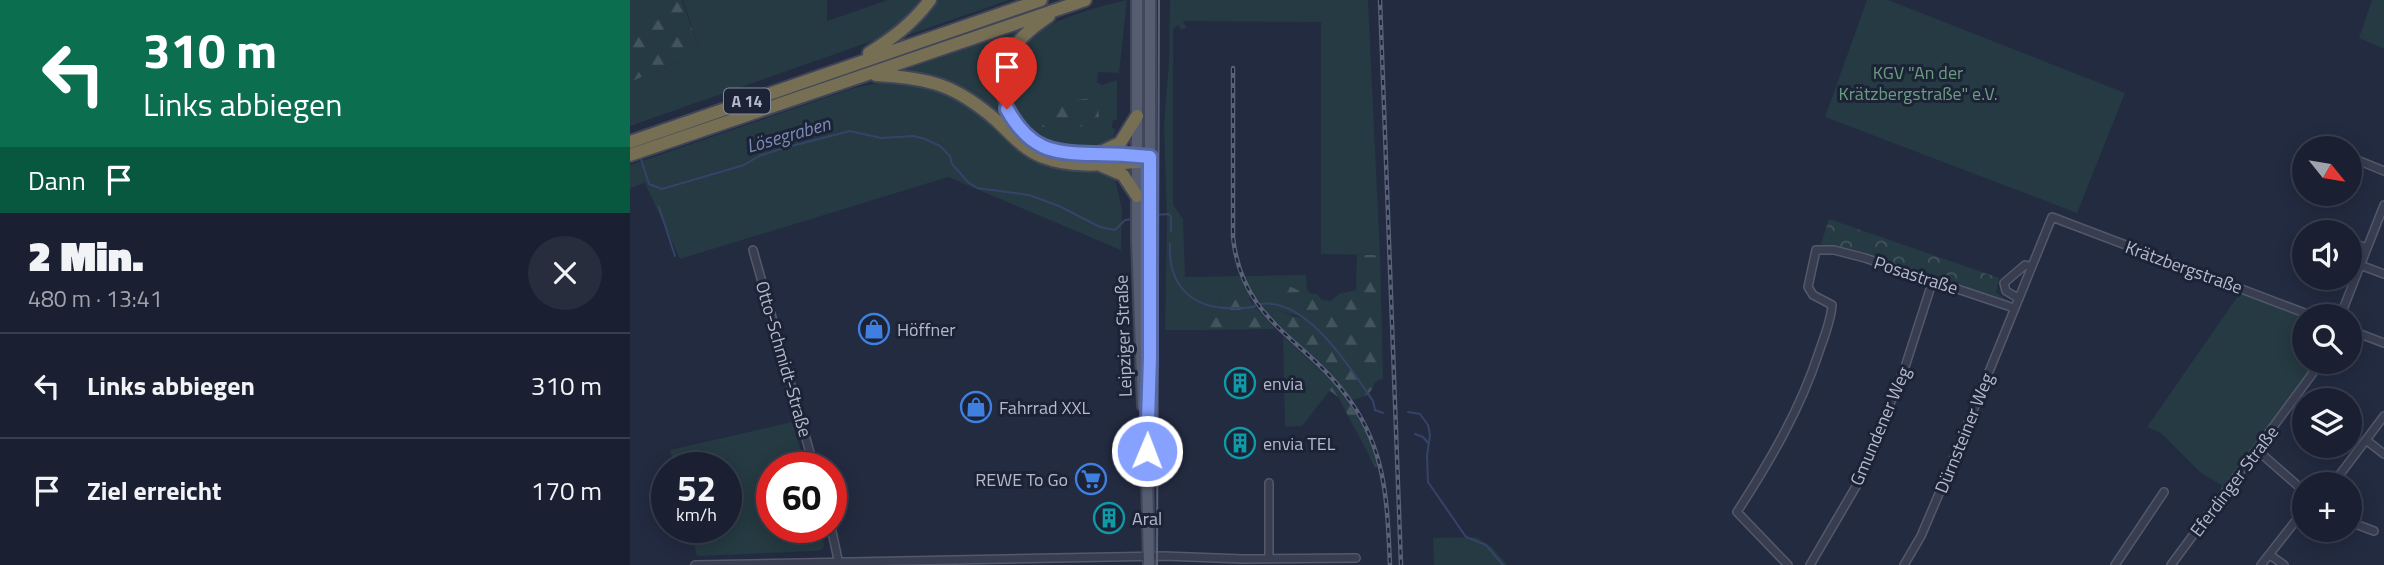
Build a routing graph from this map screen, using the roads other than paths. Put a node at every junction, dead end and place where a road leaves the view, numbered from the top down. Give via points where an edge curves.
1 (930, 0) edge
2 (1041, 0) edge
3 (1085, 0) edge
4 (1137, 0) edge
5 (1150, 0) edge
6 (1056, 10) junction
7 (851, 64) junction
8 (867, 74) junction
9 (1137, 116) junction
10 (640, 143) edge
11 (630, 155) edge
12 (1098, 159) junction
13 (1143, 159) junction
14 (2362, 163) edge
15 (2384, 171) edge
16 (1137, 196) junction
17 (2384, 205) edge
18 (2052, 217) joint
19 (2362, 246) edge
20 (2367, 248) junction
21 (753, 250) dead end
22 (2362, 260) edge
23 (2362, 266) edge
24 (2031, 267) junction
25 (2384, 274) edge
26 (1933, 280) junction
27 (2018, 298) junction
28 (2014, 307) junction
29 (2292, 308) edge
30 (2362, 335) edge
31 (2384, 343) edge
32 (2312, 374) edge
33 (2384, 416) edge
34 (1147, 419) junction
35 (2366, 440) junction
36 (2257, 450) junction
37 (810, 452) edge
38 (2384, 454) edge
39 (2342, 472) edge
40 (2292, 481) edge
41 (1269, 483) dead end
42 (2164, 492) dead end
43 (2292, 526) edge
44 (2362, 526) edge
45 (2374, 531) dead end
46 (834, 543) edge
47 (2270, 555) junction
48 (1269, 558) junction
49 (1356, 558) dead end
50 (1149, 561) edge
51 (1243, 562) edge
52 (839, 564) edge
53 (695, 565) edge
54 (1788, 565) edge
55 (1810, 565) edge
56 (1904, 565) edge
57 (2115, 565) edge
58 (2171, 565) edge
59 (2261, 565) edge
60 (2284, 565) edge

1 - 7 highway via 905,29
2 - 7 highway, A 14
3 - 6 highway, A 14
4 - 9 main road
5 - 13 main road, Leipziger Straße
6 - 8 highway, A 14
6 - 12 highway via 1012,52 1003,75 1007,109 1025,135 1045,148
7 - 10 highway, A 14
8 - 10 highway, A 14
8 - 12 highway via 909,77 967,96 1014,139 1041,156 1063,163
9 - 12 highway via 1120,143
9 - 13 main road
10 - 11 highway, A 14
12 - 13 highway
12 - 16 highway via 1123,175
13 - 16 main road, Leipziger Straße
13 - 34 main road, Leipziger Straße via 1150,207
14 - 15 street
16 - 34 main road, Leipziger Straße
17 - 20 street
18 - 24 street, Dürnsteiner Weg
18 - 29 street, Krätzbergstraße
19 - 20 street
20 - 22 street
21 - 37 street, Otto-Schmidt-Straße
23 - 25 street
24 - 27 street, Dürnsteiner Weg
24 - 27 street via 2025,265 2004,284 2006,291
26 - 28 street, Posastraße
26 - 54 street, Posastraße via 1850,254 1816,250 1808,287 1832,305 1831,316 1783,437 1737,512
26 - 55 street, Gmundener Weg via 1908,357 1857,483
27 - 28 street, Dürnsteiner Weg
28 - 56 street, Dürnsteiner Weg via 1921,536
30 - 31 street
32 - 36 street, Eferdinger Straße
33 - 35 street
34 - 50 main road, Leipziger Straße
35 - 38 street
35 - 39 street
36 - 40 street
36 - 58 street, Eferdinger Straße
41 - 48 street
42 - 57 street
43 - 47 street
44 - 45 street
46 - 52 street
47 - 59 street
47 - 60 street
48 - 49 street
48 - 51 street
50 - 51 street
50 - 52 street
52 - 53 street

